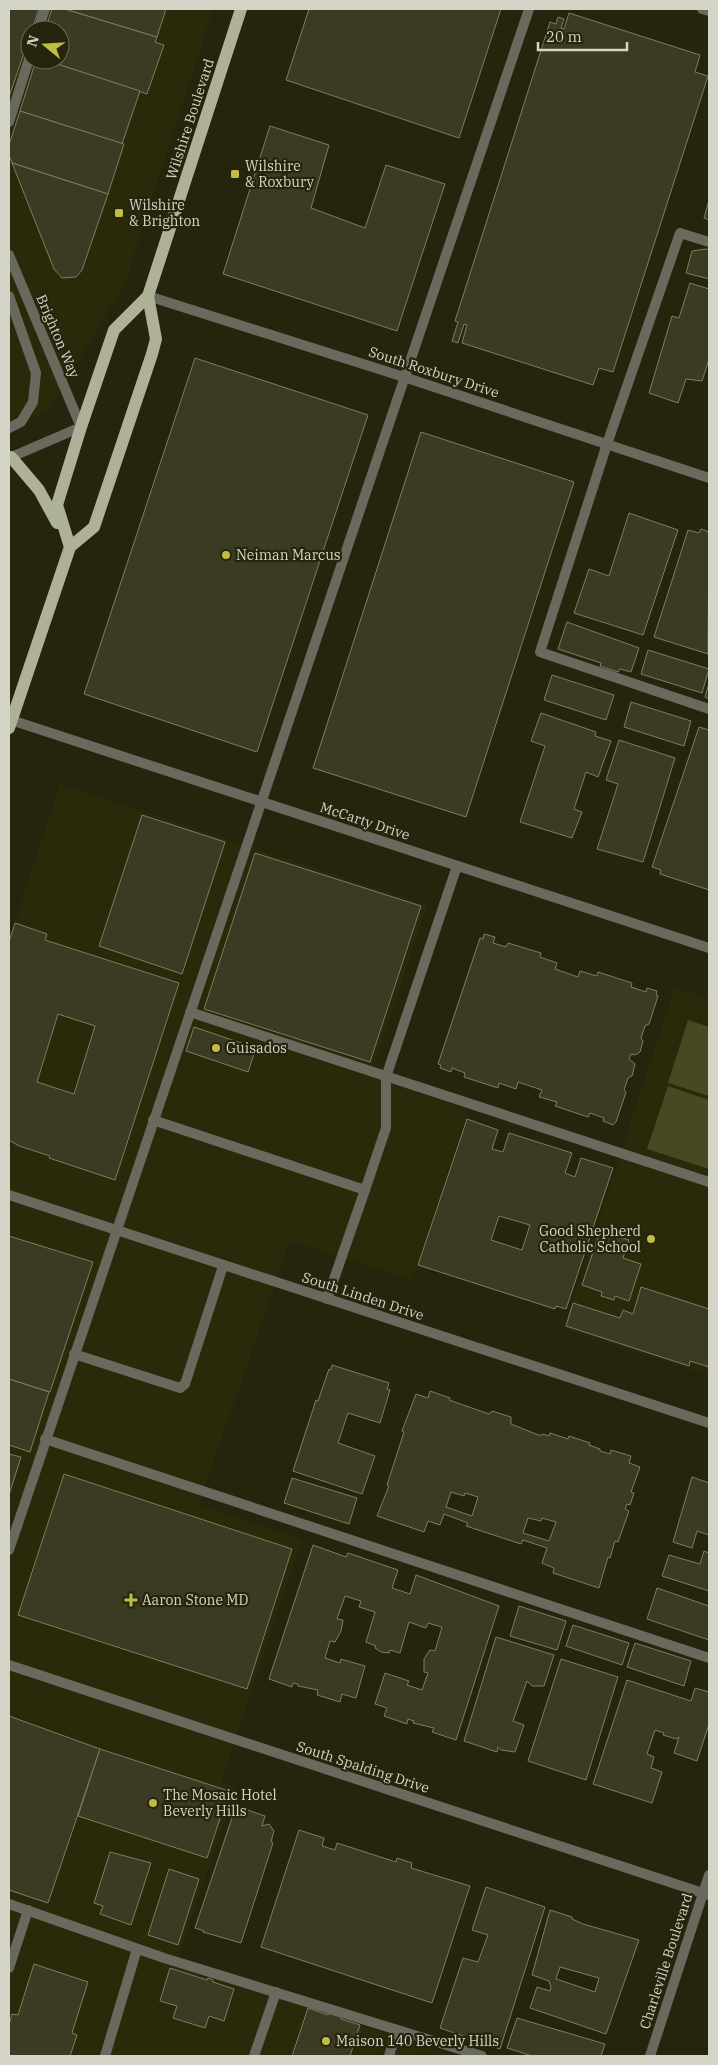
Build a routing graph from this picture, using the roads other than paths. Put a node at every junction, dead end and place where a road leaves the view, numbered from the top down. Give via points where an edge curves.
1 (241, 9) edge
2 (529, 9) edge
3 (702, 9) edge
4 (709, 11) edge
5 (26, 70) edge
6 (9, 122) edge
7 (709, 242) edge
8 (9, 255) edge
9 (9, 296) edge
10 (148, 296) junction
11 (404, 377) junction
12 (82, 427) junction
13 (9, 428) edge
14 (607, 444) junction
15 (10, 457) edge
16 (709, 478) edge
17 (70, 547) junction
18 (709, 708) edge
19 (10, 724) edge
20 (261, 802) junction
21 (457, 866) junction
22 (709, 948) edge
23 (190, 1012) junction
24 (386, 1077) junction
25 (153, 1120) junction
26 (709, 1182) edge
27 (365, 1190) junction
28 (9, 1194) edge
29 (116, 1231) junction
30 (223, 1266) junction
31 (327, 1299) junction
32 (74, 1354) junction
33 (709, 1423) edge
34 (45, 1440) junction
35 (9, 1550) edge
36 (709, 1658) edge
37 (9, 1665) edge
38 (709, 1875) edge
39 (706, 1894) edge
40 (9, 1904) edge
41 (28, 1910) junction
42 (137, 1949) junction
43 (9, 1968) edge
44 (276, 1992) junction
45 (397, 2030) junction
46 (105, 2056) edge
47 (254, 2056) edge
48 (389, 2056) edge
49 (482, 2056) edge
50 (650, 2056) edge

1 - 10 main road, Wilshire Boulevard
2 - 11 street
3 - 4 street
5 - 6 street
7 - 14 street via 680,233
8 - 12 street, Brighton Way
9 - 13 street via 36,373 33,402 21,422
10 - 11 street, South Roxbury Drive
10 - 12 main road, Wilshire Boulevard via 114,330
10 - 17 main road, Wilshire Boulevard via 156,339 152,354 94,527
11 - 14 street, South Roxbury Drive
11 - 20 street
12 - 15 street
12 - 17 main road, Wilshire Boulevard via 57,505
14 - 16 street, South Roxbury Drive
14 - 18 street via 540,652
15 - 17 main road via 40,490
17 - 19 main road
19 - 20 street, McCarty Drive
20 - 21 street, McCarty Drive
20 - 23 street
21 - 22 street, McCarty Drive
21 - 24 street
23 - 24 street
23 - 25 street
24 - 26 street
24 - 27 street via 386,1128
25 - 27 street
25 - 29 street
27 - 31 street
28 - 29 street, South Linden Drive
29 - 30 street, South Linden Drive
29 - 32 street
30 - 31 street, South Linden Drive
30 - 32 street via 185,1384 180,1388
31 - 33 street, South Linden Drive
32 - 34 street
34 - 35 street
34 - 36 street
37 - 39 street, South Spalding Drive
38 - 39 street, Charleville Boulevard
39 - 50 street, Charleville Boulevard
40 - 41 street
41 - 42 street
41 - 43 street
42 - 44 street
42 - 46 street
44 - 45 street
44 - 47 street
45 - 48 street
45 - 49 street

